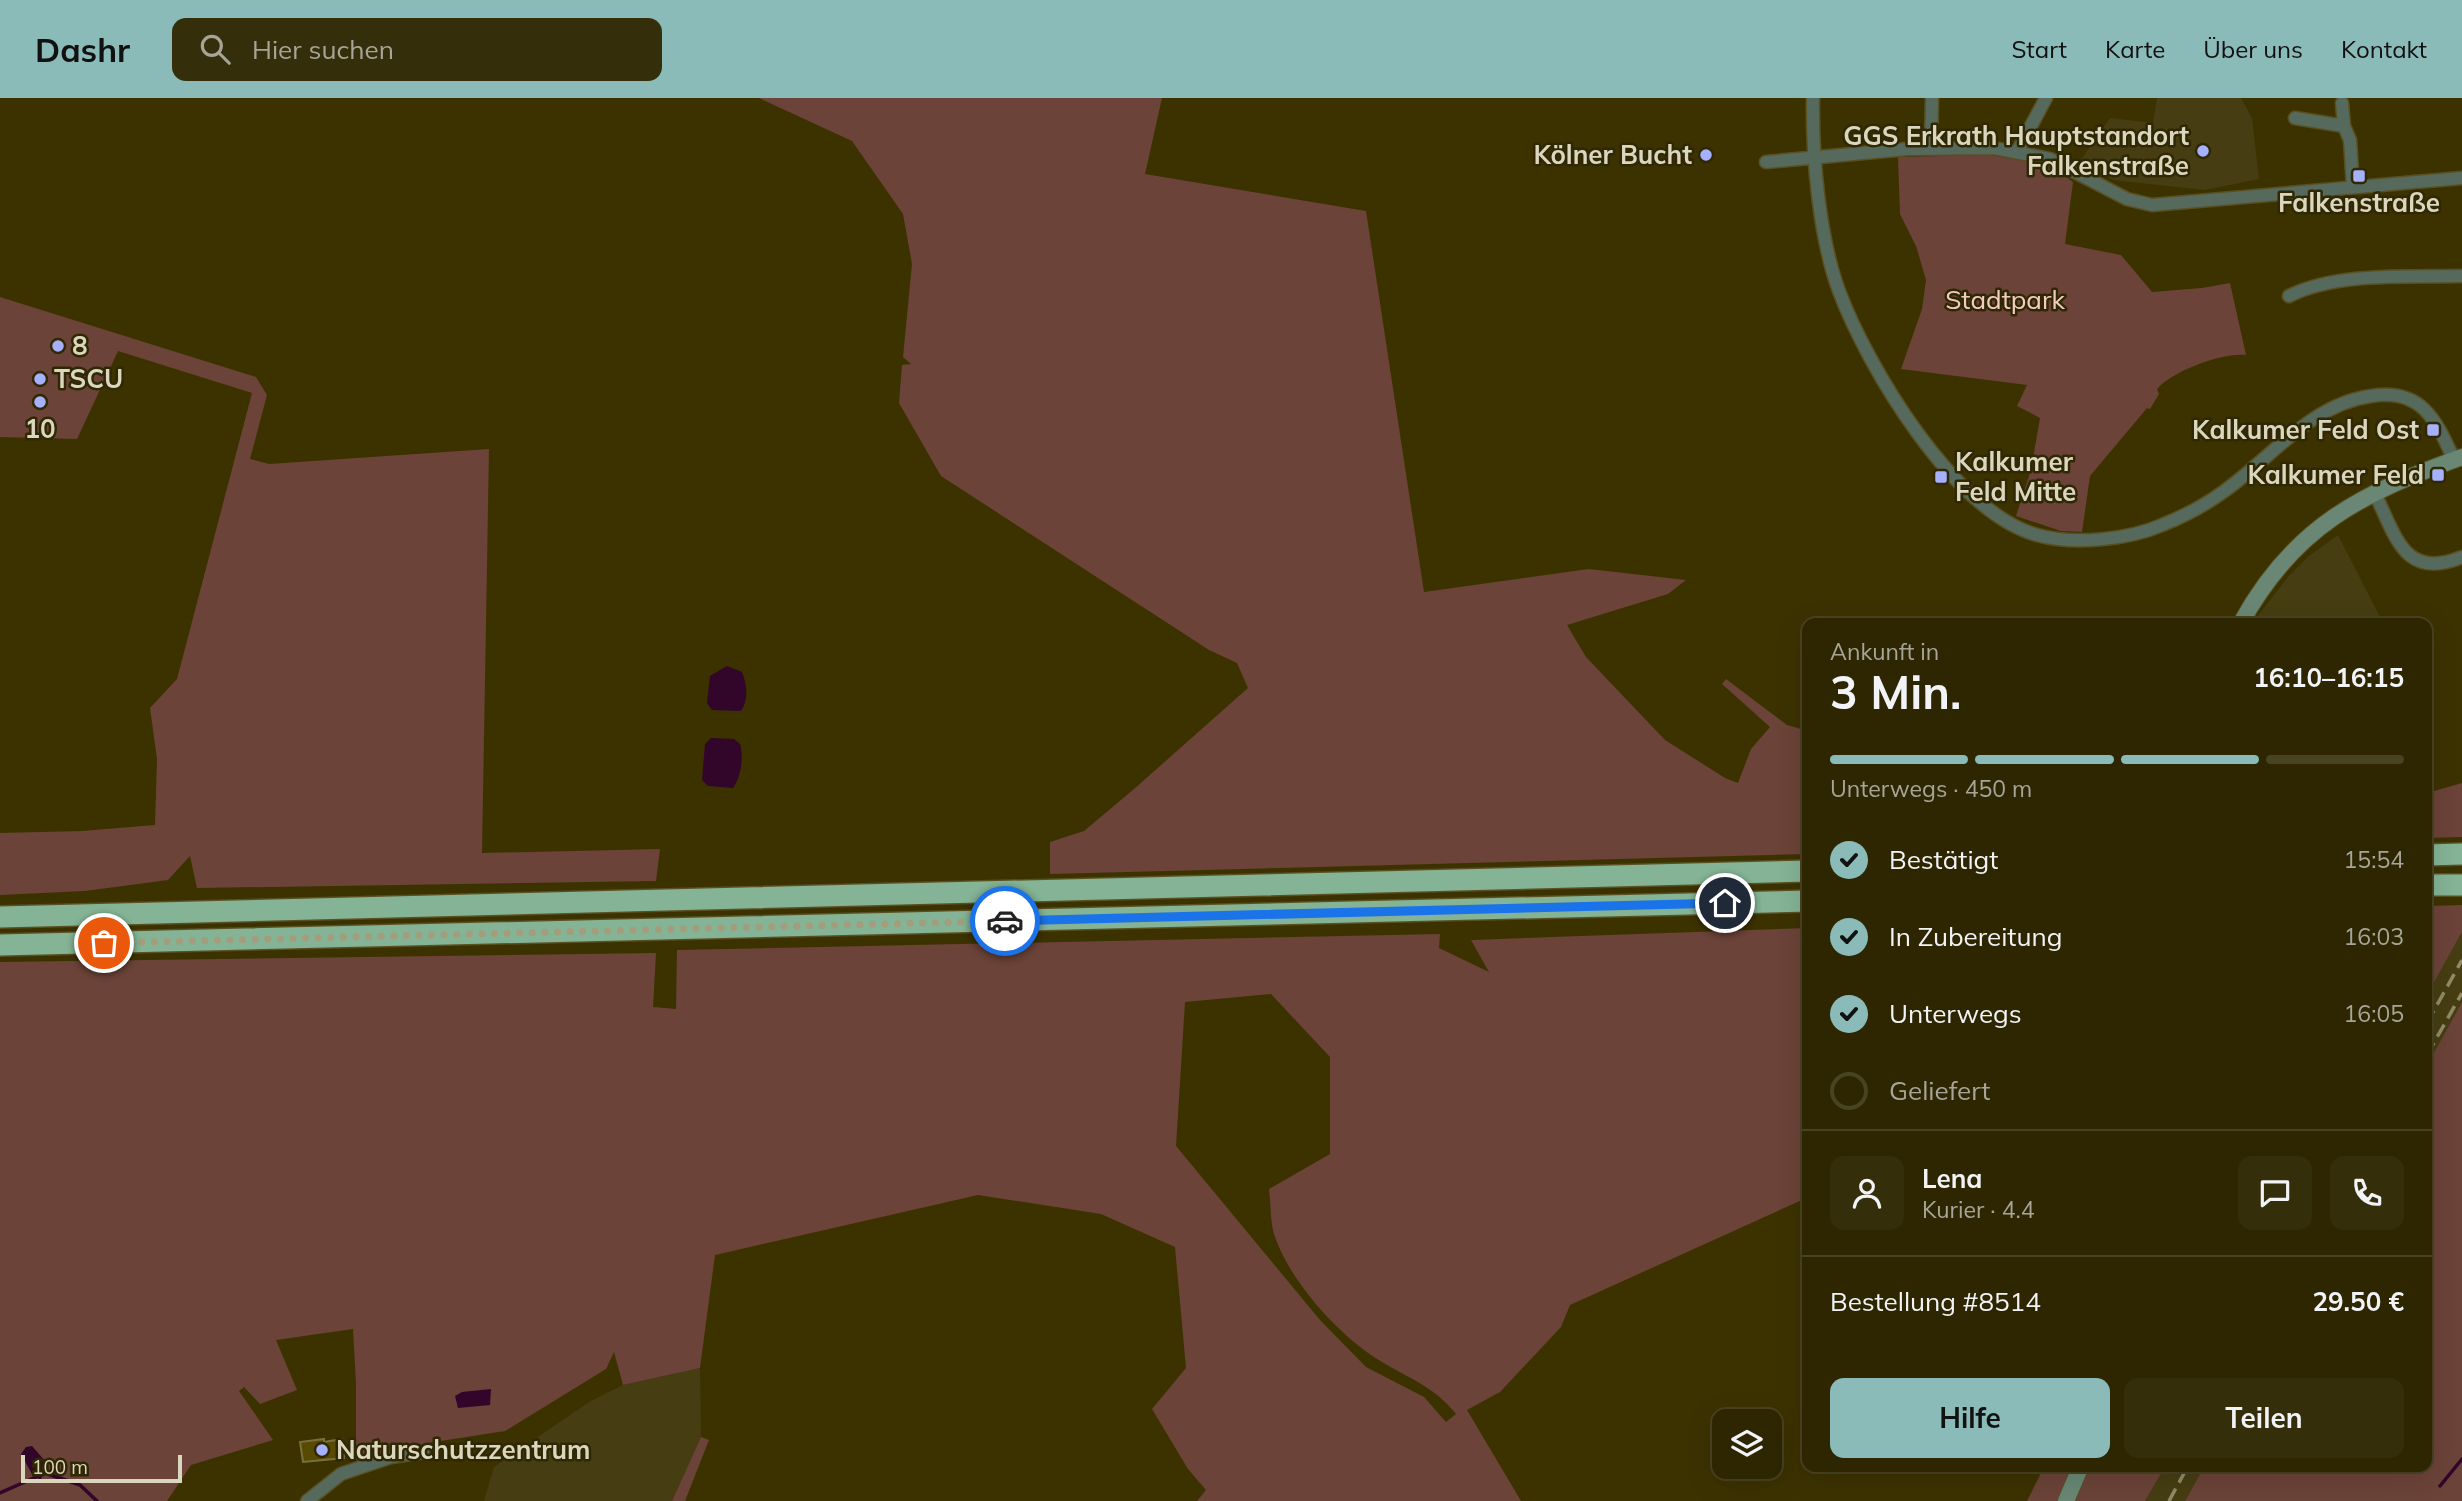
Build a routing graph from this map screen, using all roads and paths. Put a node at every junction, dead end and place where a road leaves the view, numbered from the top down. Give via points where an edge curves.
1 (1812, 98) edge
2 (1932, 98) edge
3 (2046, 98) edge
4 (2342, 103) dead end
5 (2295, 118) dead end
6 (2344, 126) junction
7 (1931, 147) junction
8 (2017, 152) junction
9 (1815, 159) junction
10 (1766, 162) dead end
11 (2462, 178) edge
12 (2353, 187) junction
13 (2462, 276) edge
14 (2289, 296) dead end
15 (2458, 458) edge
16 (2374, 492) junction
17 (2462, 557) edge
18 (2244, 618) edge
19 (2462, 854) edge
20 (2432, 855) edge
21 (1802, 871) edge
22 (2462, 884) edge
23 (2432, 885) edge
24 (1802, 901) edge
25 (0, 917) edge
26 (0, 945) edge
27 (423, 1452) dead end
28 (2078, 1472) edge
29 (307, 1501) edge
30 (2066, 1501) edge

1 - 9 street
2 - 7 street
3 - 8 street
4 - 6 street
5 - 6 street
6 - 12 street via 2350,140
7 - 8 street
7 - 9 street
8 - 12 street via 2050,159 2127,199 2152,205
9 - 10 street
9 - 15 street via 1838,289 1861,340 1919,435 1981,503 2007,522 2038,536 2085,540 2161,526 2221,493 2332,407 2374,395 2406,397 2423,407
11 - 12 street
13 - 14 street via 2378,278 2309,286
15 - 16 main road
16 - 17 street via 2402,548 2414,561 2434,566
16 - 18 main road via 2309,534 2260,588
19 - 20 highway
21 - 25 highway
22 - 23 highway
24 - 26 highway
27 - 29 street via 341,1474
28 - 30 main road

